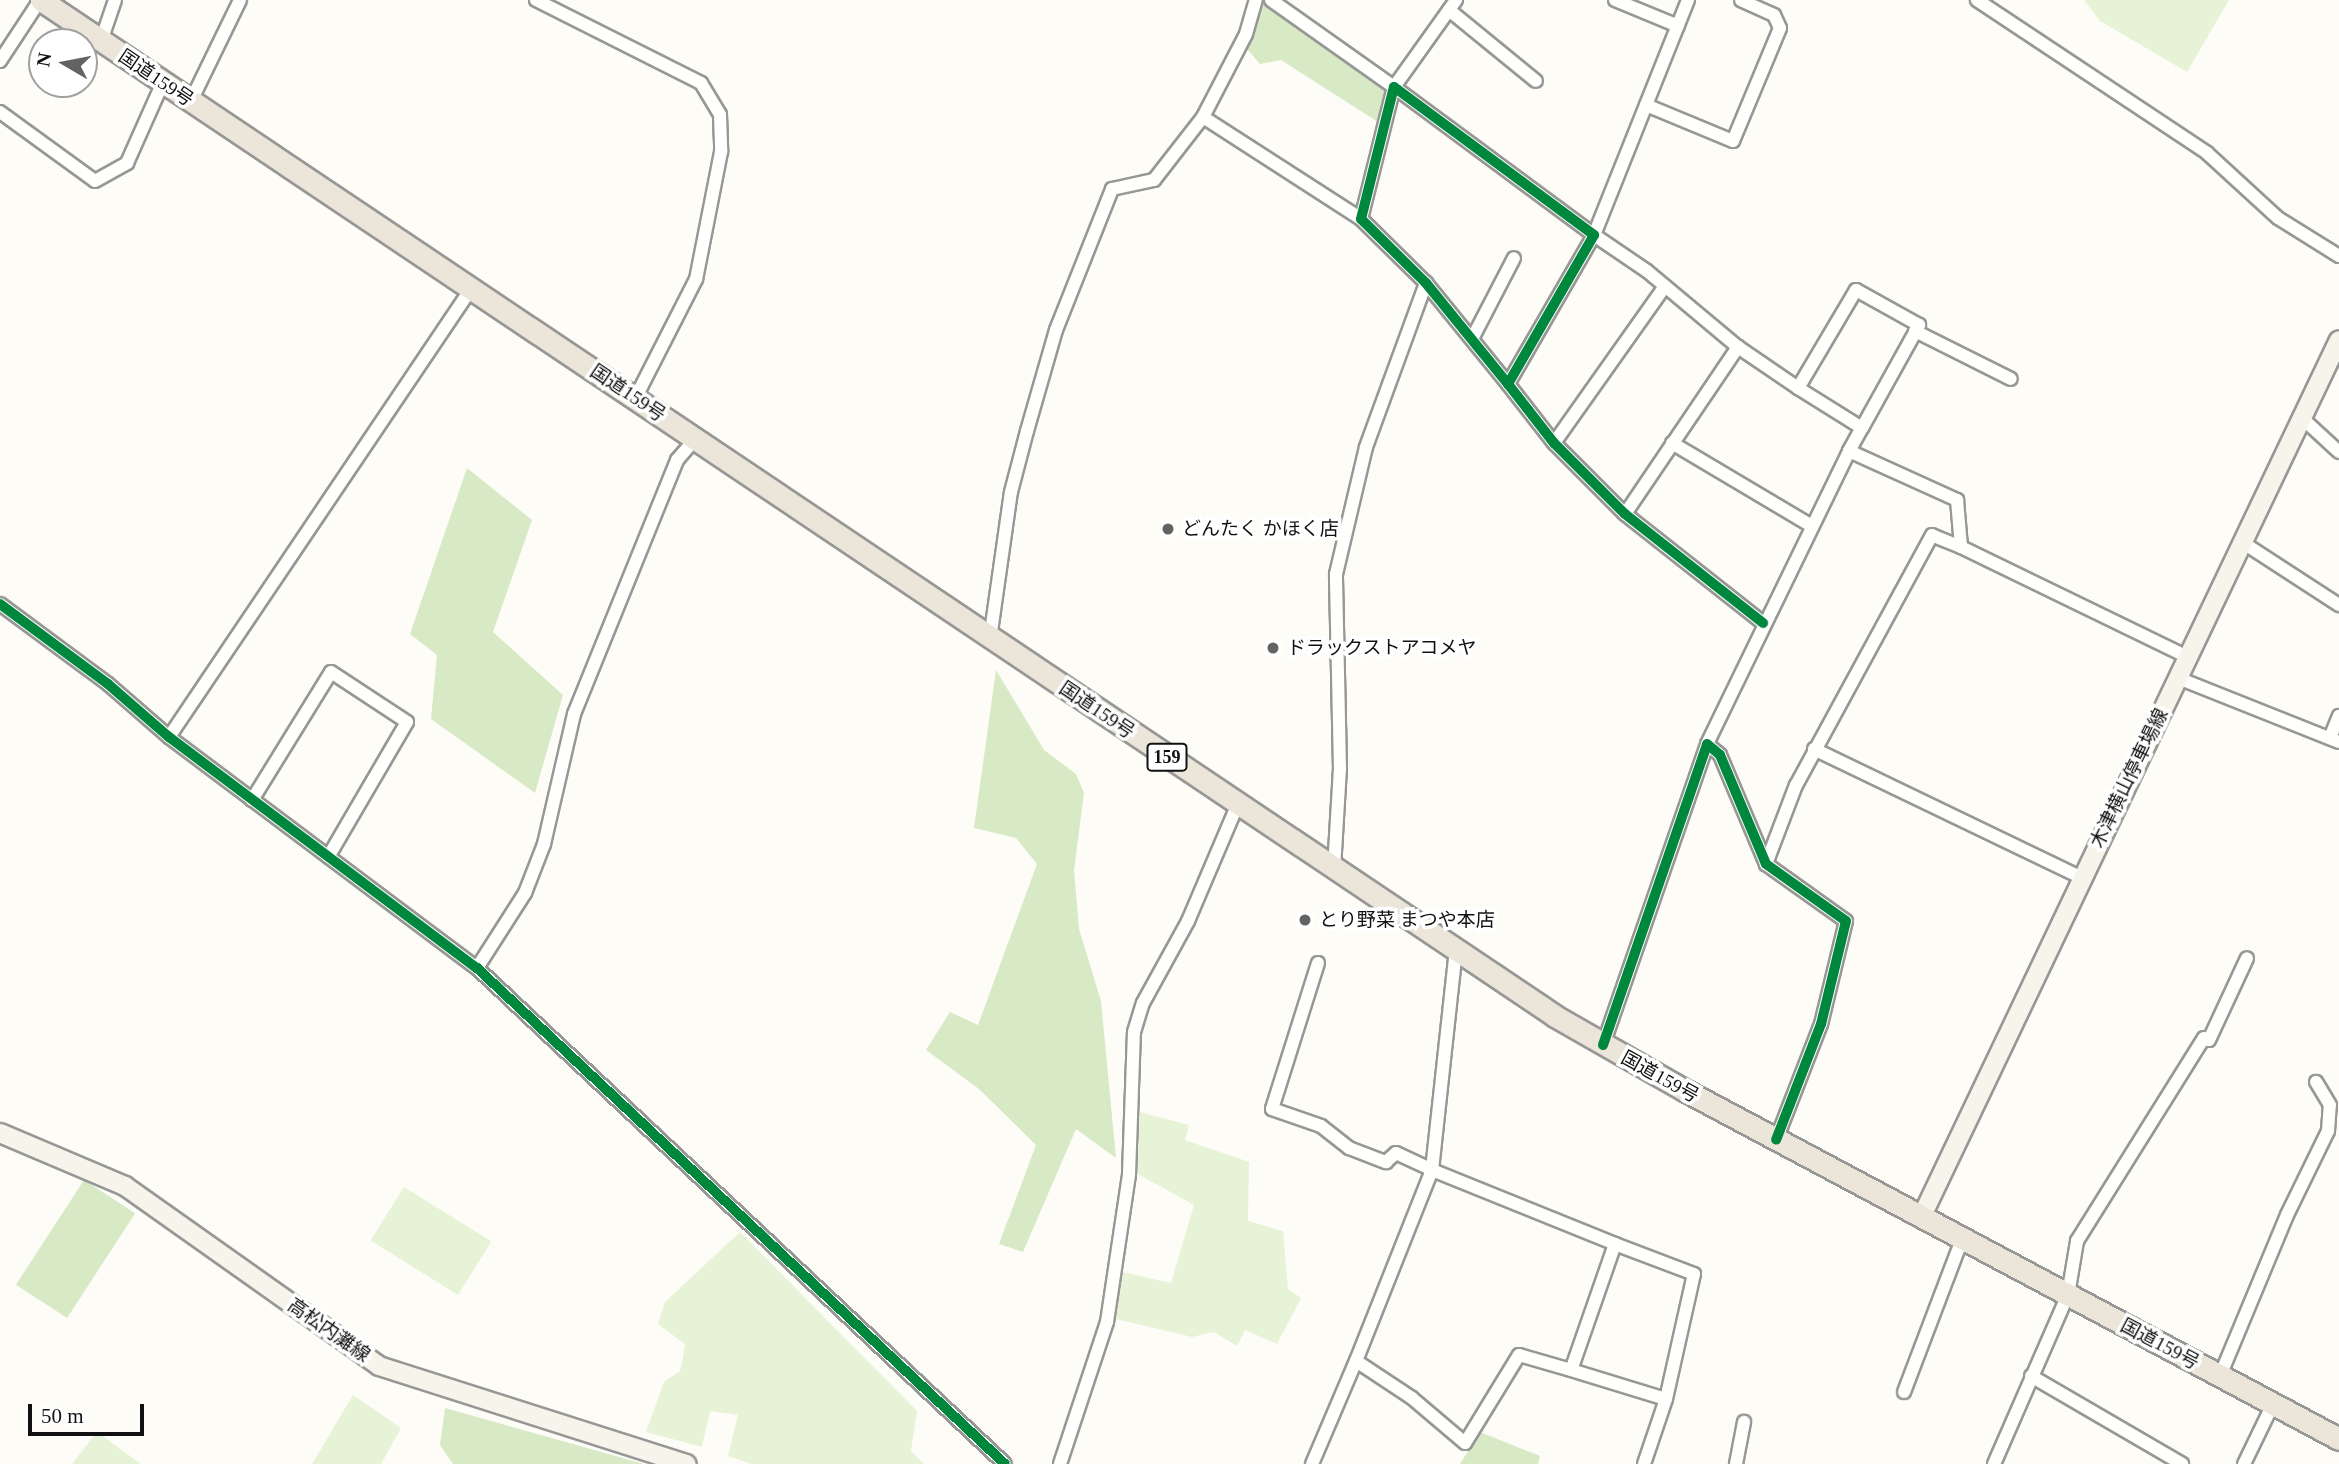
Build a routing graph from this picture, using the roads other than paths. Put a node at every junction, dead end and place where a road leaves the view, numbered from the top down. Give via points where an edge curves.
1 (40, 0) edge
2 (115, 0) edge
3 (240, 0) edge
4 (536, 0) edge
5 (1256, 0) edge
6 (1271, 0) edge
7 (1688, 0) edge
8 (1741, 0) edge
9 (1977, 0) edge
10 (1620, 1) edge
11 (1452, 5) edge
12 (1678, 26) junction
13 (101, 41) junction
14 (0, 61) edge
15 (1536, 80) dead end
16 (163, 82) junction
17 (1394, 87) junction
18 (191, 101) junction
19 (1646, 105) junction
20 (0, 112) edge
21 (1203, 117) junction
22 (1361, 219) junction
23 (1594, 234) junction
24 (2339, 256) edge
25 (1514, 258) dead end
26 (1426, 283) junction
27 (1665, 286) junction
28 (471, 289) junction
29 (1915, 331) junction
30 (1472, 339) junction
31 (2339, 340) edge
32 (1738, 346) junction
33 (2011, 379) dead end
34 (1508, 384) junction
35 (1797, 388) junction
36 (636, 397) junction
37 (2302, 418) junction
38 (1862, 428) junction
39 (695, 439) junction
40 (1554, 443) junction
41 (1672, 443) junction
42 (1849, 451) junction
43 (2339, 452) edge
44 (1625, 514) junction
45 (1812, 526) junction
46 (2242, 542) junction
47 (1961, 547) junction
48 (0, 604) edge
49 (2339, 605) edge
50 (1763, 623) junction
51 (990, 639) junction
52 (2188, 657) junction
53 (2178, 678) junction
54 (2339, 716) edge
55 (169, 737) junction
56 (2334, 740) edge
57 (1707, 744) junction
58 (1814, 749) junction
59 (252, 800) junction
60 (1238, 804) junction
61 (328, 857) junction
62 (1766, 864) junction
63 (1334, 869) junction
64 (2080, 877) junction
65 (1456, 950) junction
66 (2247, 958) dead end
67 (1318, 963) dead end
68 (477, 968) junction
69 (1603, 1045) junction
70 (2316, 1082) dead end
71 (0, 1132) edge
72 (1776, 1140) junction
73 (1432, 1170) junction
74 (1921, 1218) junction
75 (1962, 1239) junction
76 (1615, 1244) junction
77 (2068, 1295) junction
78 (1356, 1361) junction
79 (1571, 1370) junction
80 (2031, 1376) junction
81 (2220, 1376) junction
82 (1904, 1392) dead end
83 (1667, 1399) junction
84 (2273, 1404) junction
85 (1744, 1422) dead end
86 (2339, 1439) edge
87 (687, 1464) edge
88 (1005, 1464) edge
89 (1060, 1464) edge
90 (1312, 1464) edge
91 (1644, 1464) edge
92 (1736, 1464) edge
93 (1994, 1464) edge
94 (2182, 1464) edge
95 (2244, 1464) edge

1 - 13 highway, 国道159号 / 159
1 - 14 street
2 - 13 street
3 - 18 street
4 - 36 street via 701,83 720,115 721,152 696,279
5 - 21 street via 1245,34
6 - 17 street
7 - 12 street
8 - 19 street via 1774,15 1780,28 1733,141
9 - 24 street via 2207,153 2278,218
10 - 12 street
11 - 15 street
11 - 17 street
12 - 19 street
13 - 16 highway, 国道159号 / 159
16 - 18 highway, 国道159号 / 159
16 - 20 street via 127,163 95,181
17 - 22 street
17 - 23 street
18 - 28 highway, 国道159号 / 159
19 - 23 street
21 - 22 street
21 - 51 street via 1154,180 1112,189 1056,330 1027,431 1012,492
22 - 26 street
23 - 27 street
23 - 34 street
25 - 30 street
26 - 30 street
26 - 63 street via 1366,447 1336,574 1340,769
27 - 32 street
27 - 40 street
28 - 36 highway, 国道159号 / 159
28 - 55 street
29 - 33 street
29 - 35 street via 1919,325 1856,290
29 - 38 street
30 - 34 street
31 - 37 main road, 木津横山停車場線
32 - 35 street
32 - 41 street
34 - 40 street
35 - 38 street
36 - 39 highway, 国道159号 / 159
37 - 43 street
37 - 46 main road, 木津横山停車場線
38 - 42 street
39 - 51 highway, 国道159号 / 159
39 - 68 street via 677,460 574,714 544,844 526,893
40 - 44 street
41 - 44 street
41 - 45 street
42 - 45 street
42 - 47 street via 1957,500
44 - 50 street
45 - 50 street
46 - 49 street
46 - 52 main road, 木津横山停車場線
47 - 52 street
47 - 58 street via 1932,535
48 - 55 street via 108,684
50 - 57 street
51 - 60 highway, 国道159号 / 159
52 - 53 main road, 木津横山停車場線
53 - 56 street
53 - 64 main road, 木津横山停車場線
54 - 56 street
55 - 59 street
57 - 62 street via 1720,755
57 - 69 street
58 - 62 street
58 - 64 street
59 - 61 street
59 - 61 street via 331,672 407,722
60 - 63 highway, 国道159号 / 159
60 - 89 street via 1188,921 1143,1003 1134,1032 1129,1174 1107,1322
61 - 68 street
62 - 72 street via 1846,921 1821,1024
63 - 65 highway, 国道159号 / 159
64 - 74 main road, 木津横山停車場線
65 - 69 highway, 国道159号 / 159
65 - 73 street
66 - 77 street via 2209,1040 2204,1038 2077,1241
67 - 73 street via 1272,1109 1321,1126 1349,1148 1385,1162 1396,1153
68 - 88 street
69 - 72 highway, 国道159号 / 159
70 - 81 street via 2330,1105 2328,1131 2287,1215
71 - 87 main road, 高松内灘線 via 125,1185 379,1366
72 - 74 highway, 国道159号 / 159
73 - 76 street
73 - 78 street
74 - 75 highway, 国道159号 / 159
75 - 77 highway, 国道159号 / 159
75 - 82 street
76 - 79 street
76 - 83 street via 1695,1274
77 - 80 street
77 - 81 highway, 国道159号 / 159
78 - 79 street via 1412,1398 1465,1443 1519,1355
78 - 90 street
79 - 83 street
80 - 93 street
80 - 94 street
81 - 84 highway, 国道159号 / 159
83 - 91 street
84 - 86 highway, 国道159号 / 159
84 - 95 street
85 - 92 street

